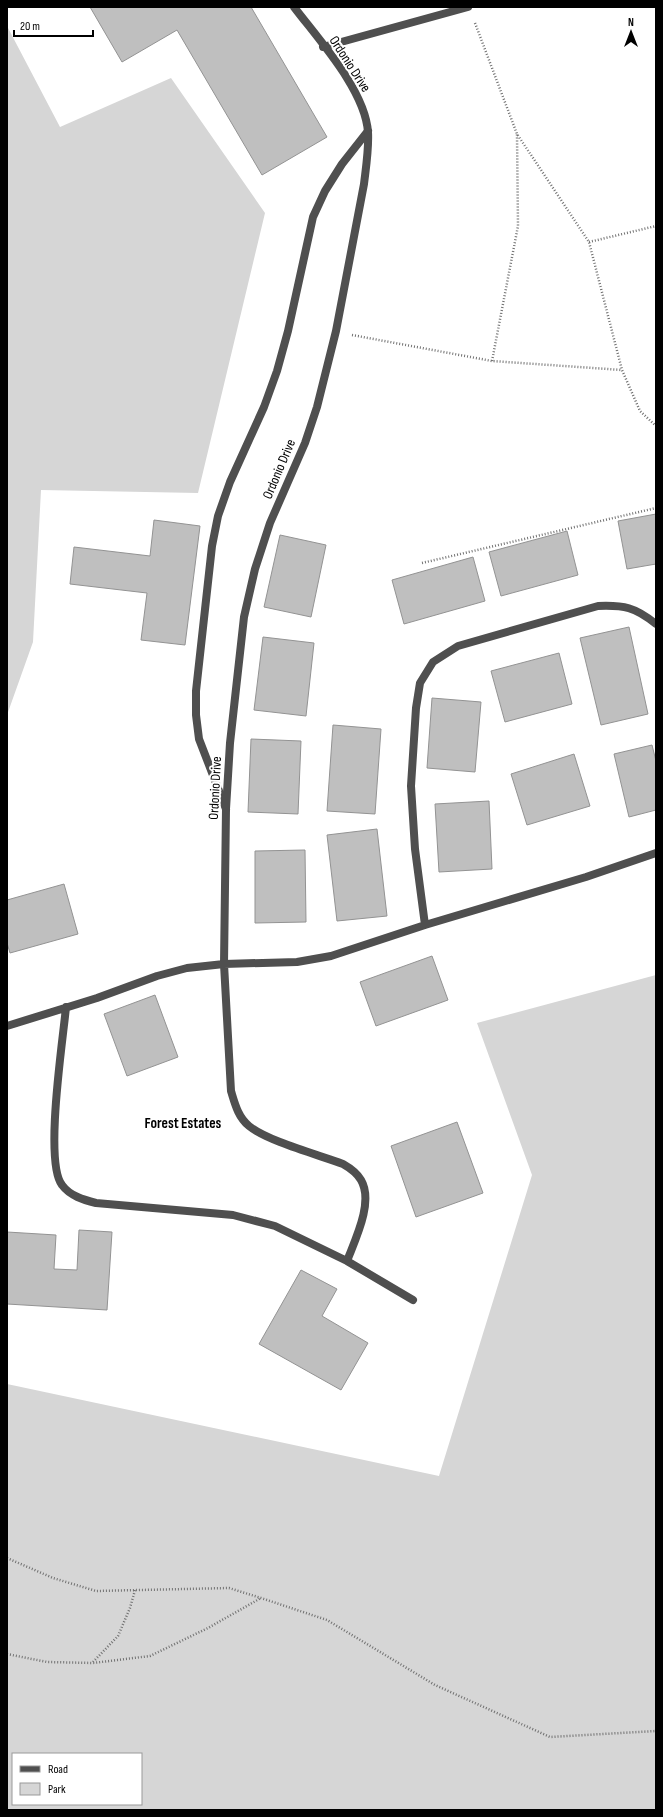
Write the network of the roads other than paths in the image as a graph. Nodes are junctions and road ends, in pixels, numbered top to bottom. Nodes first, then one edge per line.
1 (294, 7) edge
2 (468, 7) edge
3 (323, 46) junction
4 (368, 131) junction
5 (656, 624) edge
6 (226, 809) junction
7 (656, 853) edge
8 (425, 925) junction
9 (224, 964) junction
10 (66, 1007) junction
11 (7, 1026) edge
12 (347, 1261) junction
13 (413, 1300) dead end

1 - 3 street, Ordonio Drive
2 - 3 street
3 - 4 street, Ordonio Drive
4 - 6 street, Ordonio Drive
4 - 6 street
5 - 8 street
6 - 9 street, Ordonio Drive
7 - 8 street
8 - 9 street
9 - 10 street
9 - 12 street, Ordonio Drive
10 - 11 street
10 - 12 street
12 - 13 street

